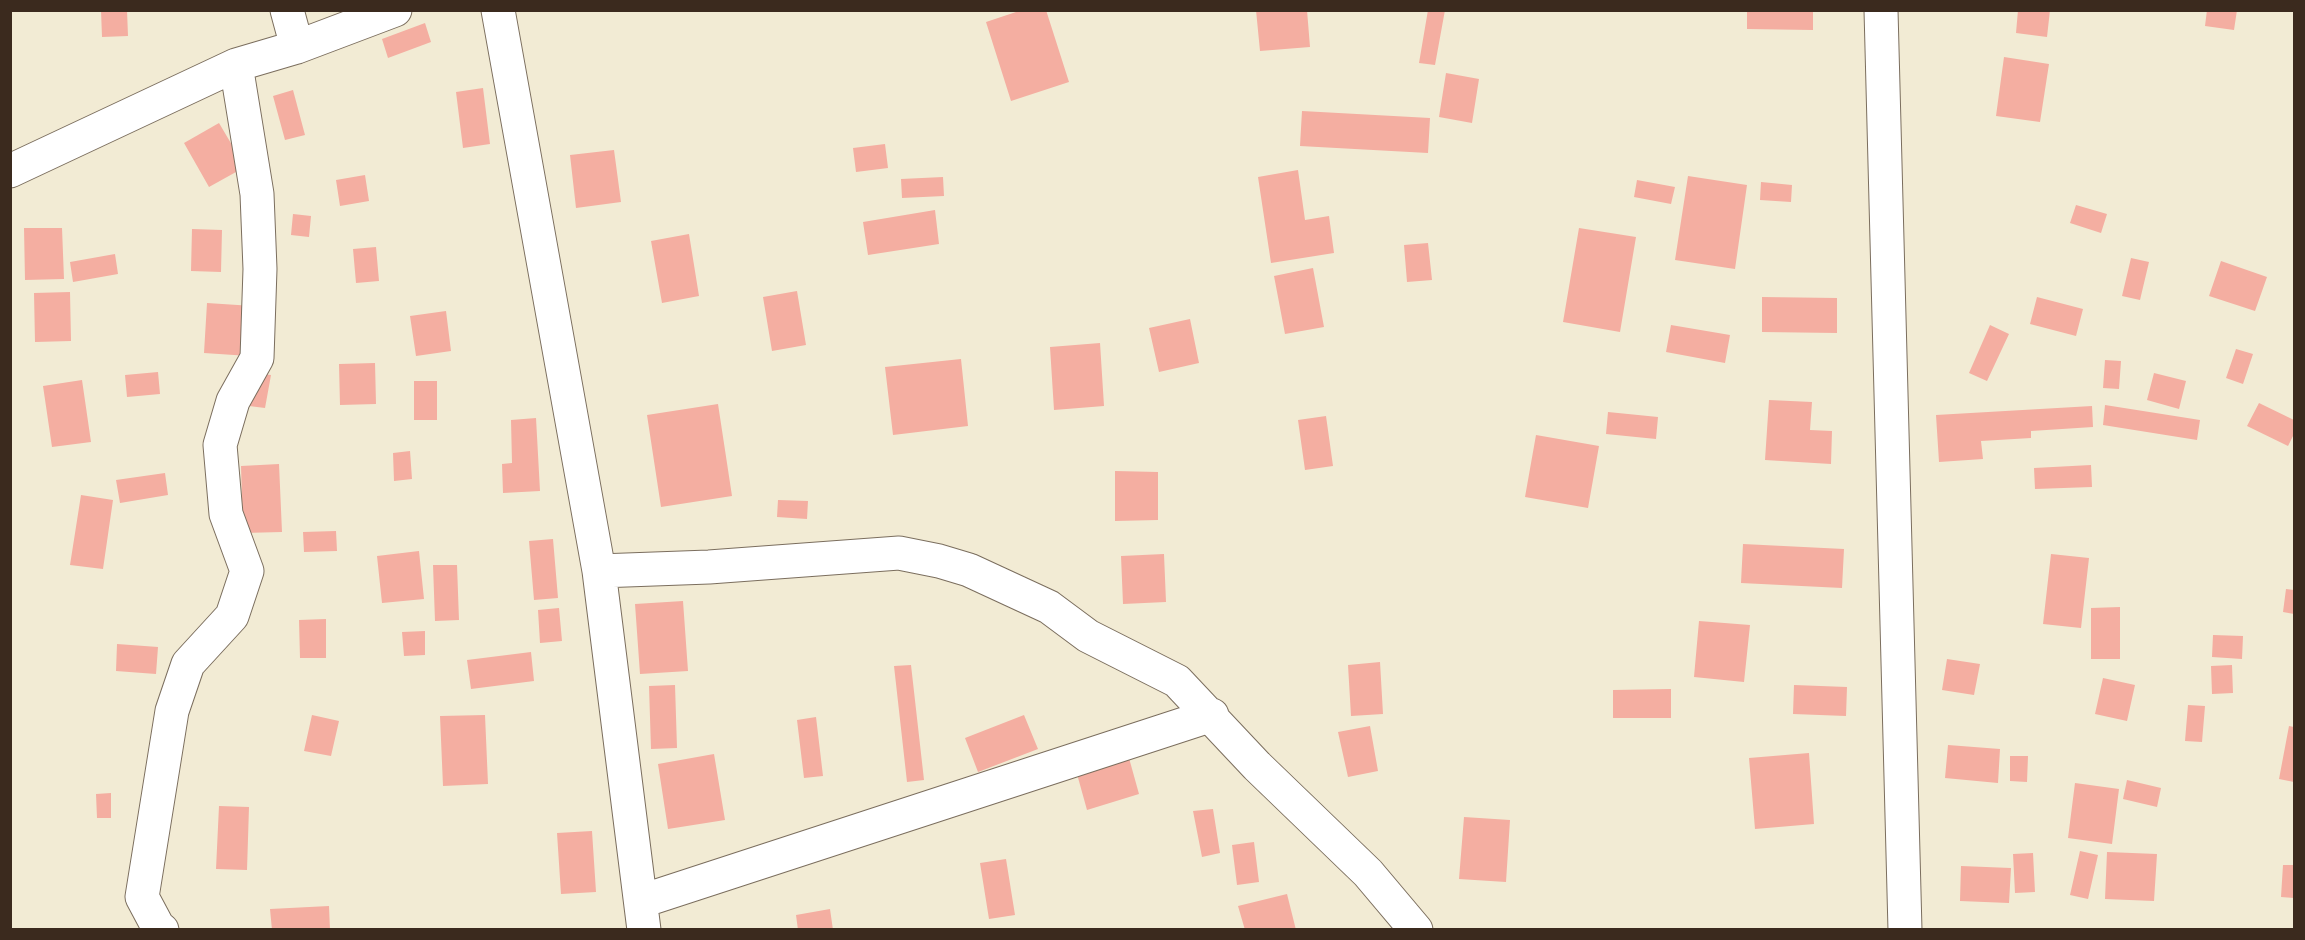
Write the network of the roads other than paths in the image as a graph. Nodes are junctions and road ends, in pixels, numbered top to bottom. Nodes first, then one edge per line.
1 (287, 10) edge
2 (395, 10) edge
3 (498, 10) edge
4 (1881, 10) edge
5 (297, 47) junction
6 (236, 65) junction
7 (10, 171) edge
8 (599, 571) junction
9 (1212, 715) junction
10 (643, 915) edge
11 (162, 930) edge
12 (1416, 930) edge
13 (1905, 930) edge

1 - 5 street
2 - 5 street
3 - 8 street
4 - 13 street
5 - 6 street
6 - 7 street
6 - 11 street
8 - 9 street
8 - 10 street
9 - 10 street
9 - 12 street

